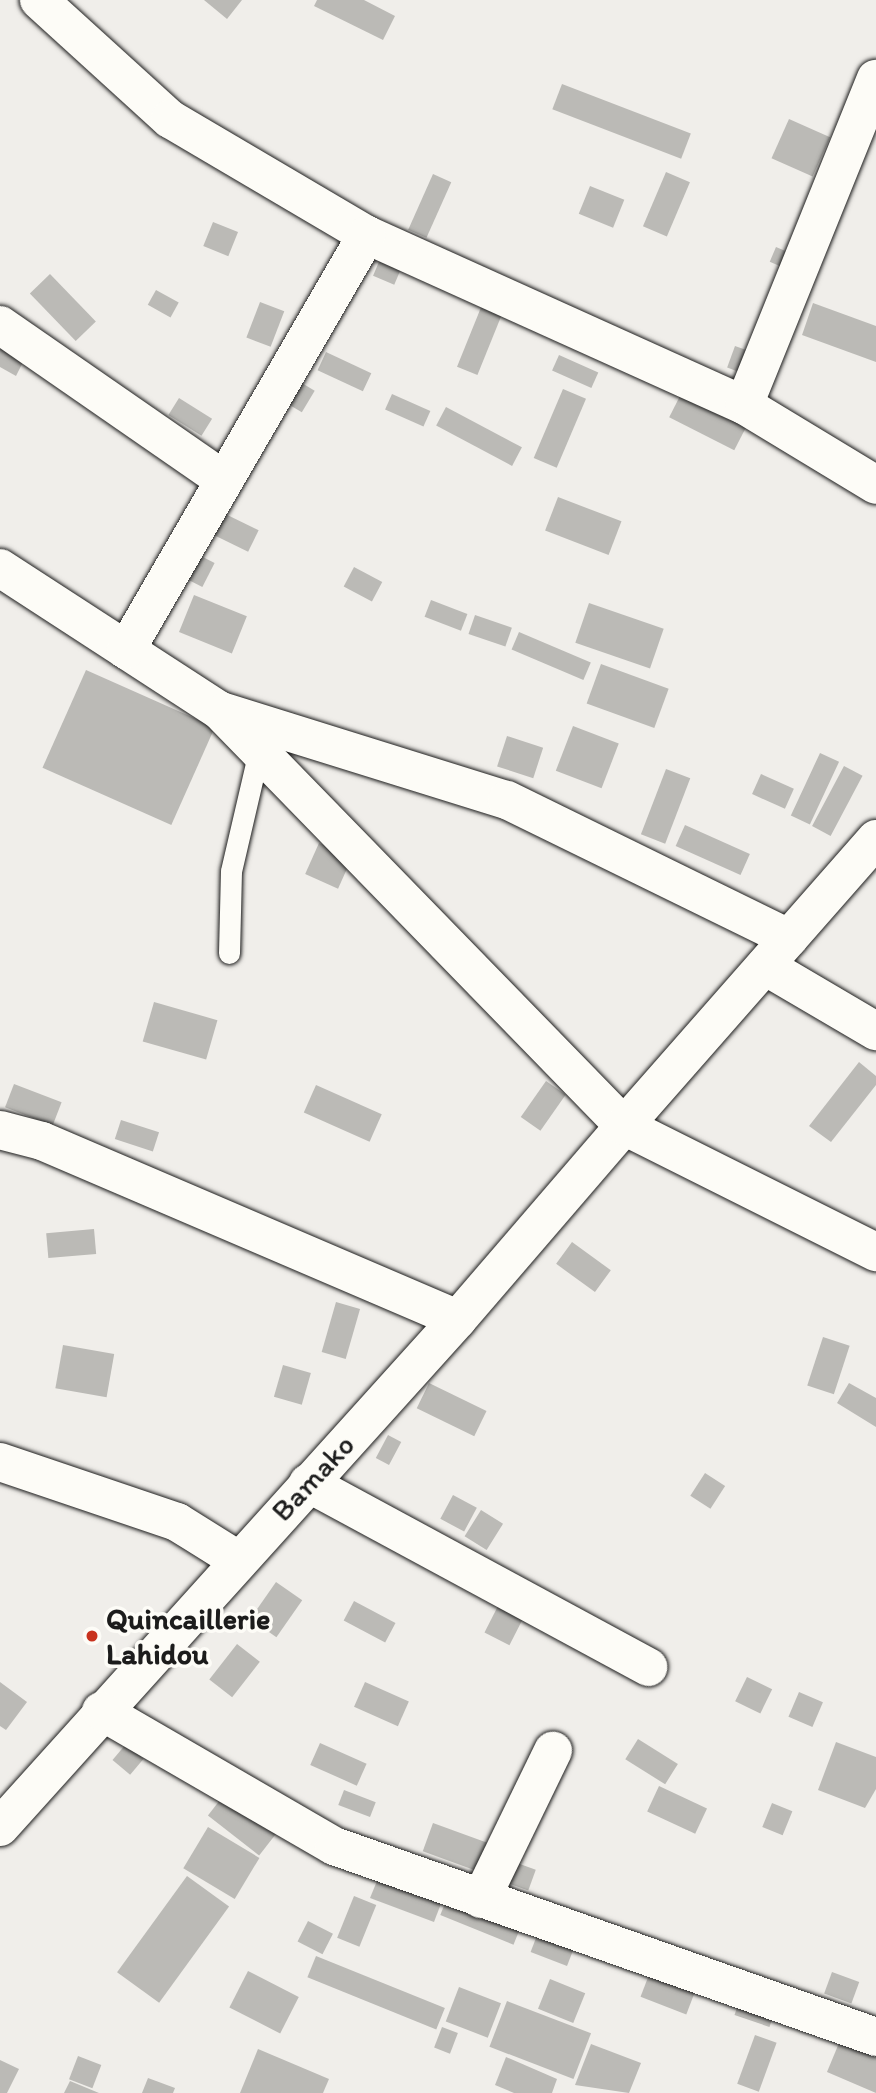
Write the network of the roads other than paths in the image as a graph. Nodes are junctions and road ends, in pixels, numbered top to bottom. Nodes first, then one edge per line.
1 (38, 0) edge
2 (876, 79) edge
3 (367, 235) junction
4 (0, 325) edge
5 (744, 405) junction
6 (220, 478) junction
7 (876, 485) edge
8 (0, 568) edge
9 (126, 650) junction
10 (219, 710) junction
11 (260, 751) junction
12 (876, 839) edge
13 (777, 952) junction
14 (229, 953) dead end
15 (876, 1031) edge
16 (624, 1126) junction
17 (0, 1130) edge
18 (876, 1252) edge
19 (458, 1320) junction
20 (0, 1462) edge
21 (308, 1483) junction
22 (238, 1560) junction
23 (649, 1667) dead end
24 (101, 1711) junction
25 (553, 1751) dead end
26 (0, 1827) edge
27 (481, 1899) junction
28 (876, 2037) edge

1 - 3 street
2 - 5 street
3 - 5 street
3 - 6 street
4 - 6 street
5 - 7 street
6 - 9 street
8 - 9 street
9 - 10 street
10 - 11 street
10 - 13 street
11 - 14 lane
11 - 16 street
12 - 13 street, Bamako
13 - 15 street
13 - 16 street, Bamako
16 - 18 street
16 - 19 street, Bamako
17 - 19 street
19 - 21 street, Bamako
20 - 22 street
21 - 22 street, Bamako
21 - 23 street
22 - 24 street, Bamako
24 - 26 street, Bamako
24 - 27 street
25 - 27 street
27 - 28 street

